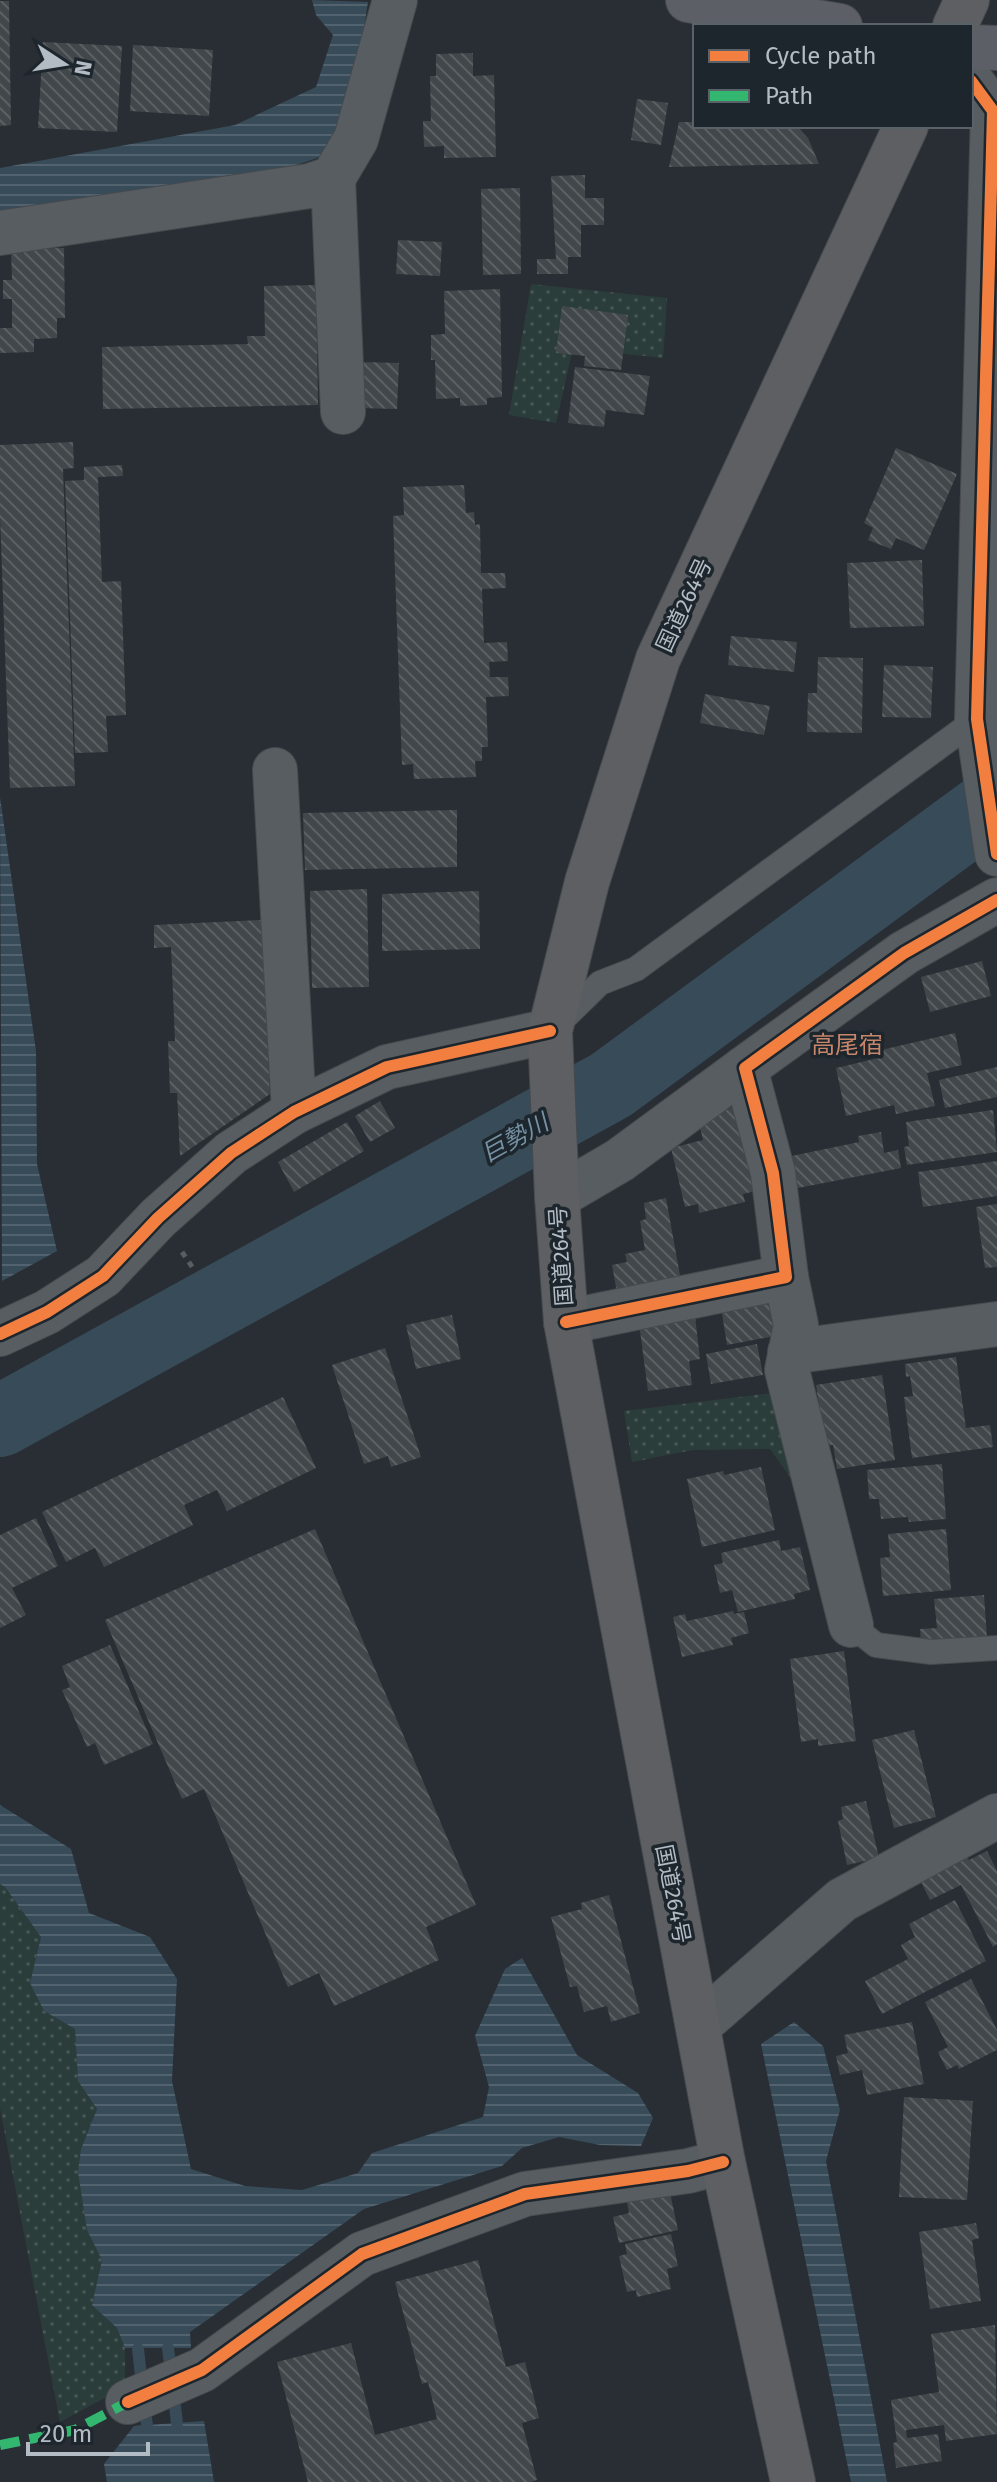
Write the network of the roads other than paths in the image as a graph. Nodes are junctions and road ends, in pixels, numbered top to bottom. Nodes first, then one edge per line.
1 (395, 0) edge
2 (688, 0) edge
3 (967, 0) edge
4 (828, 24) edge
5 (956, 24) edge
6 (973, 47) edge
7 (997, 48) edge
8 (973, 84) edge
9 (905, 128) edge
10 (333, 178) junction
11 (0, 233) edge
12 (991, 395) edge
13 (343, 412) dead end
14 (987, 712) edge
15 (275, 770) dead end
16 (997, 854) edge
17 (997, 900) edge
18 (551, 1042) junction
19 (745, 1068) junction
20 (294, 1112) junction
21 (557, 1183) junction
22 (786, 1277) junction
23 (566, 1322) junction
24 (997, 1324) edge
25 (0, 1334) edge
26 (790, 1352) junction
27 (851, 1625) joint
28 (997, 1648) edge
29 (997, 1816) edge
30 (698, 2026) junction
31 (723, 2162) junction
32 (128, 2402) dead end
33 (793, 2482) edge

1 - 10 street
2 - 4 main road
3 - 5 highway
6 - 7 main road
8 - 12 street
9 - 18 highway, 国道264号
10 - 11 street
10 - 13 street
12 - 14 street
14 - 16 street
14 - 18 lane
15 - 20 street
17 - 19 street
18 - 20 street
18 - 21 highway, 国道264号
19 - 21 street
19 - 22 street
20 - 25 street
21 - 23 highway, 国道264号
22 - 23 street
22 - 26 street
23 - 30 highway, 国道264号
24 - 26 street
26 - 27 street
27 - 28 lane
29 - 30 street
30 - 31 highway, 国道264号
31 - 32 street
31 - 33 highway, 国道264号

